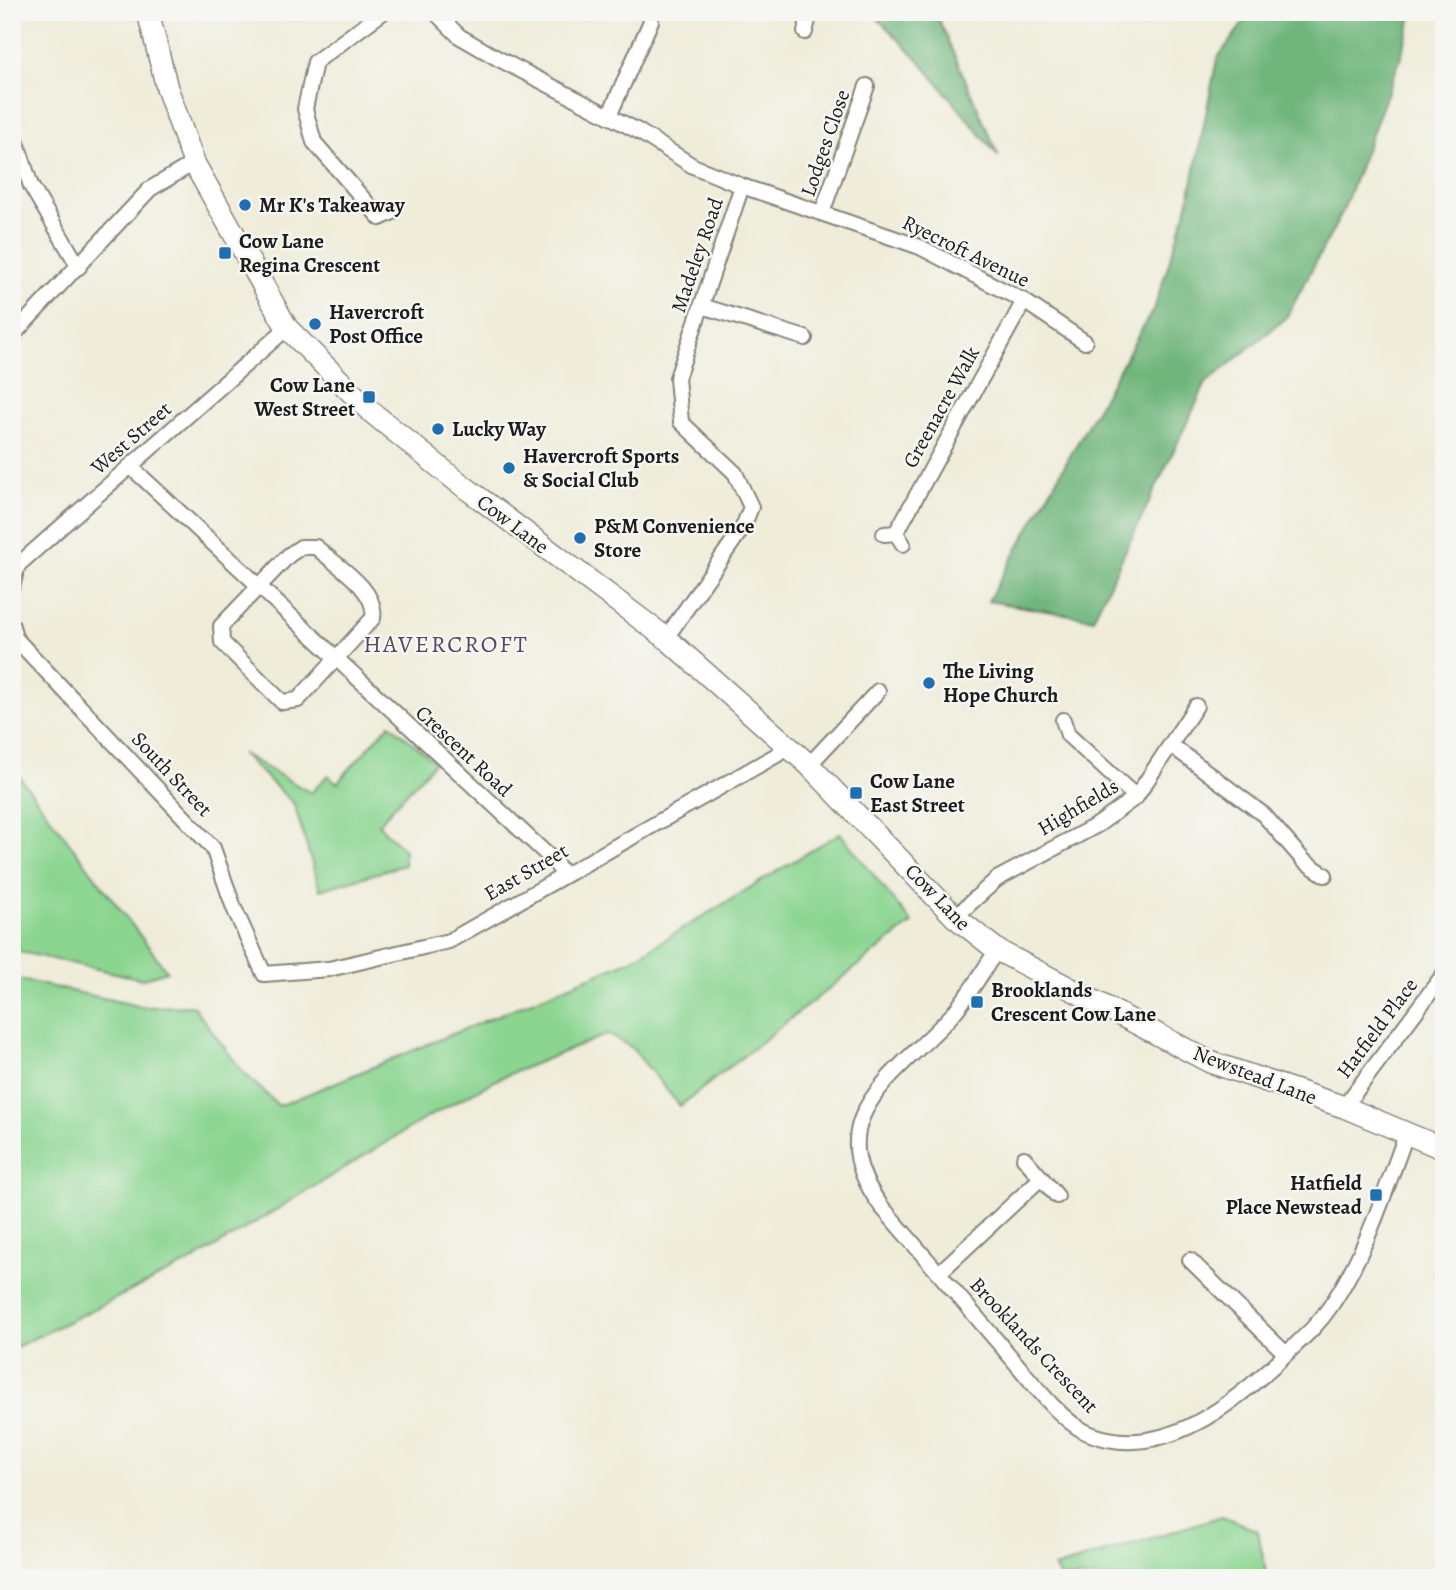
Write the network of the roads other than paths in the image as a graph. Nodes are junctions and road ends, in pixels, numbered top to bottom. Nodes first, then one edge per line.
1 (148, 12) edge
2 (383, 12) edge
3 (435, 12) edge
4 (650, 12) edge
5 (810, 12) edge
6 (805, 32) dead end
7 (867, 86) dead end
8 (609, 116) junction
9 (12, 128) edge
10 (194, 163) junction
11 (742, 186) junction
12 (394, 212) dead end
13 (822, 213) junction
14 (79, 267) junction
15 (1024, 301) junction
16 (702, 306) junction
17 (287, 328) junction
18 (12, 337) edge
19 (808, 340) dead end
20 (1085, 342) dead end
21 (130, 466) junction
22 (894, 537) dead end
23 (12, 586) edge
24 (259, 587) junction
25 (12, 626) edge
26 (666, 638) junction
27 (336, 659) junction
28 (877, 691) dead end
29 (1196, 706) dead end
30 (1063, 720) dead end
31 (1171, 745) junction
32 (789, 748) junction
33 (809, 765) junction
34 (1136, 797) junction
35 (563, 874) junction
36 (1325, 875) dead end
37 (955, 917) junction
38 (997, 950) junction
39 (264, 974) joint
40 (1444, 974) edge
41 (1344, 1107) junction
42 (1407, 1132) junction
43 (1444, 1149) edge
44 (1024, 1158) dead end
45 (1041, 1178) junction
46 (1057, 1196) dead end
47 (1190, 1260) dead end
48 (939, 1273) junction
49 (1286, 1354) junction

1 - 10 main road, Cow Lane
2 - 12 street
3 - 8 street, Madeley Road
4 - 8 street
5 - 6 street
7 - 13 street, Lodges Close
8 - 11 street, Madeley Road
9 - 14 street
10 - 14 street
10 - 17 main road, Cow Lane
11 - 13 street, Ryecroft Avenue
11 - 16 street, Madeley Road
13 - 15 street, Ryecroft Avenue
14 - 18 street
15 - 20 street, Ryecroft Avenue
15 - 22 street, Greenacre Walk
16 - 19 street
16 - 26 street, Madeley Road
17 - 21 street, West Street
17 - 26 main road, Cow Lane
21 - 23 street, West Street
21 - 24 street, Crescent Road
24 - 27 street, Crescent Road
24 - 27 street
24 - 27 street
25 - 39 street, South Street
26 - 32 main road, Cow Lane
27 - 35 street, Crescent Road
28 - 33 street
29 - 31 street, Highfields
30 - 34 street
31 - 34 street, Highfields
31 - 36 street
32 - 33 main road, Cow Lane
32 - 35 street, East Street
33 - 37 main road, Cow Lane
34 - 37 street, Highfields
35 - 39 street, East Street
37 - 38 main road, Cow Lane
38 - 41 main road, Newstead Lane
38 - 48 street, Brooklands Crescent
40 - 41 street, Hatfield Place
41 - 42 main road, Newstead Lane
42 - 43 main road, Newstead Lane
42 - 49 street, Brooklands Crescent
44 - 45 street
45 - 46 street
45 - 48 street, Brooklands Crescent
47 - 49 street
48 - 49 street, Brooklands Crescent

